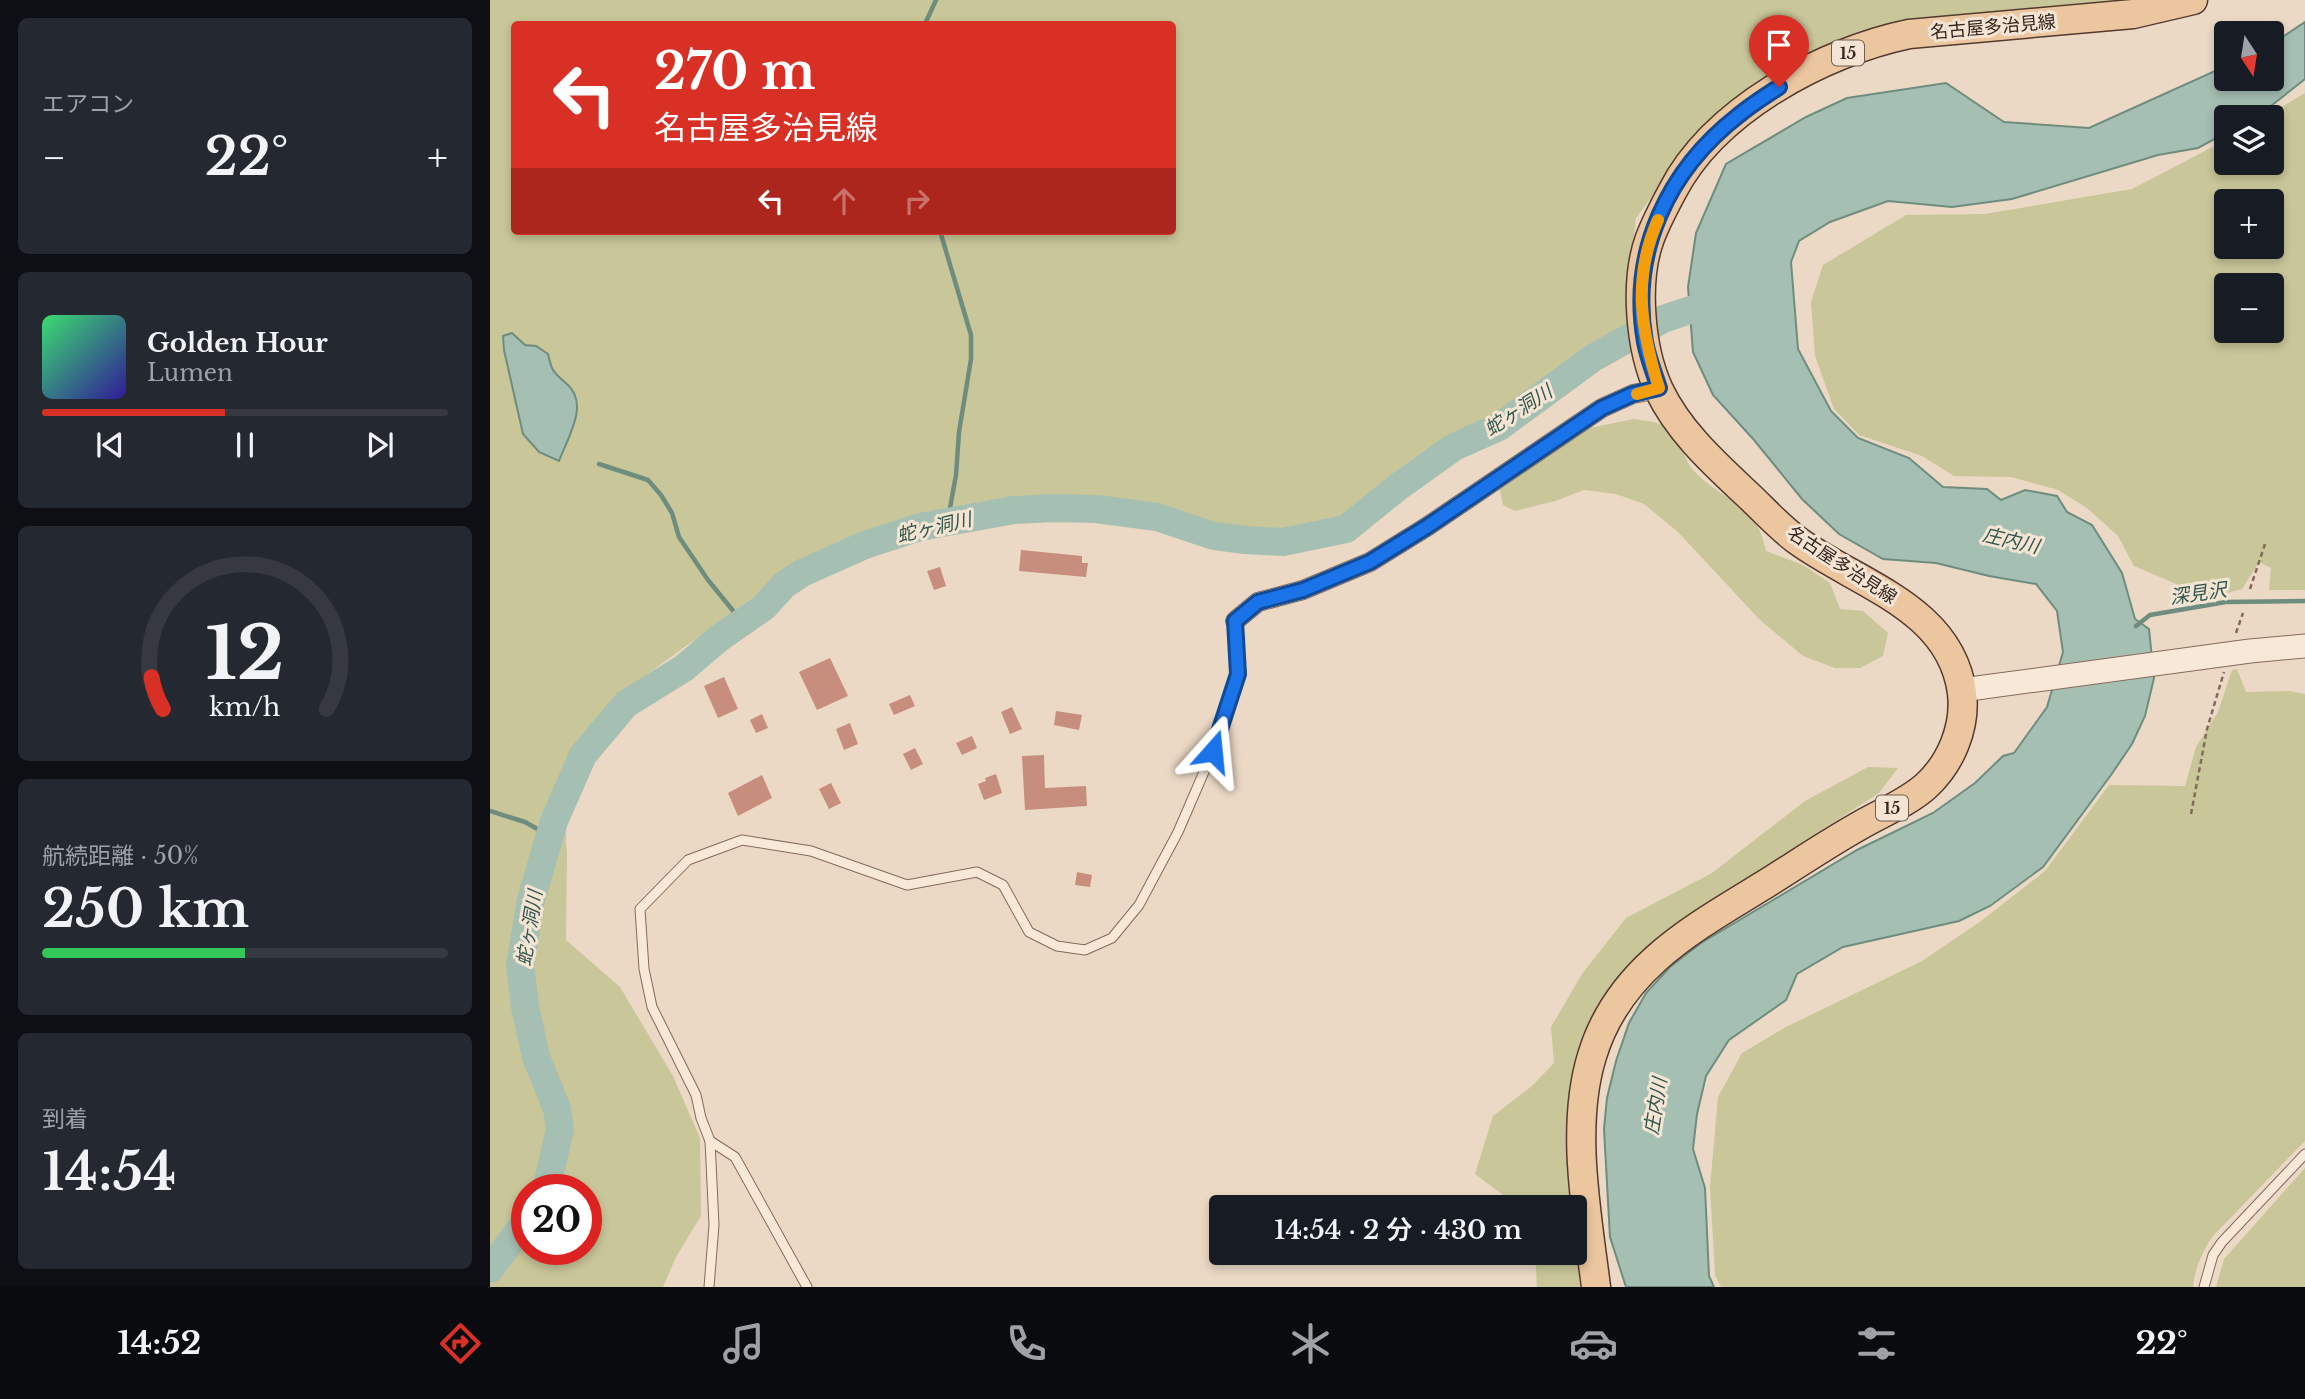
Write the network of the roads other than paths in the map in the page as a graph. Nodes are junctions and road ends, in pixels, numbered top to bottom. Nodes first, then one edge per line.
1 (2193, 0) edge
2 (1659, 388) junction
3 (1235, 621) joint
4 (2305, 646) edge
5 (1962, 690) junction
6 (710, 1141) junction
7 (2305, 1154) edge
8 (712, 1285) edge
9 (807, 1287) edge
10 (1596, 1287) edge
11 (2204, 1287) edge

1 - 2 main road, 名古屋多治見線 / 15
2 - 3 street
2 - 5 main road, 名古屋多治見線 / 15
3 - 6 lane
4 - 5 street
5 - 10 main road, 名古屋多治見線 / 15
6 - 8 lane
6 - 9 lane
7 - 11 lane

